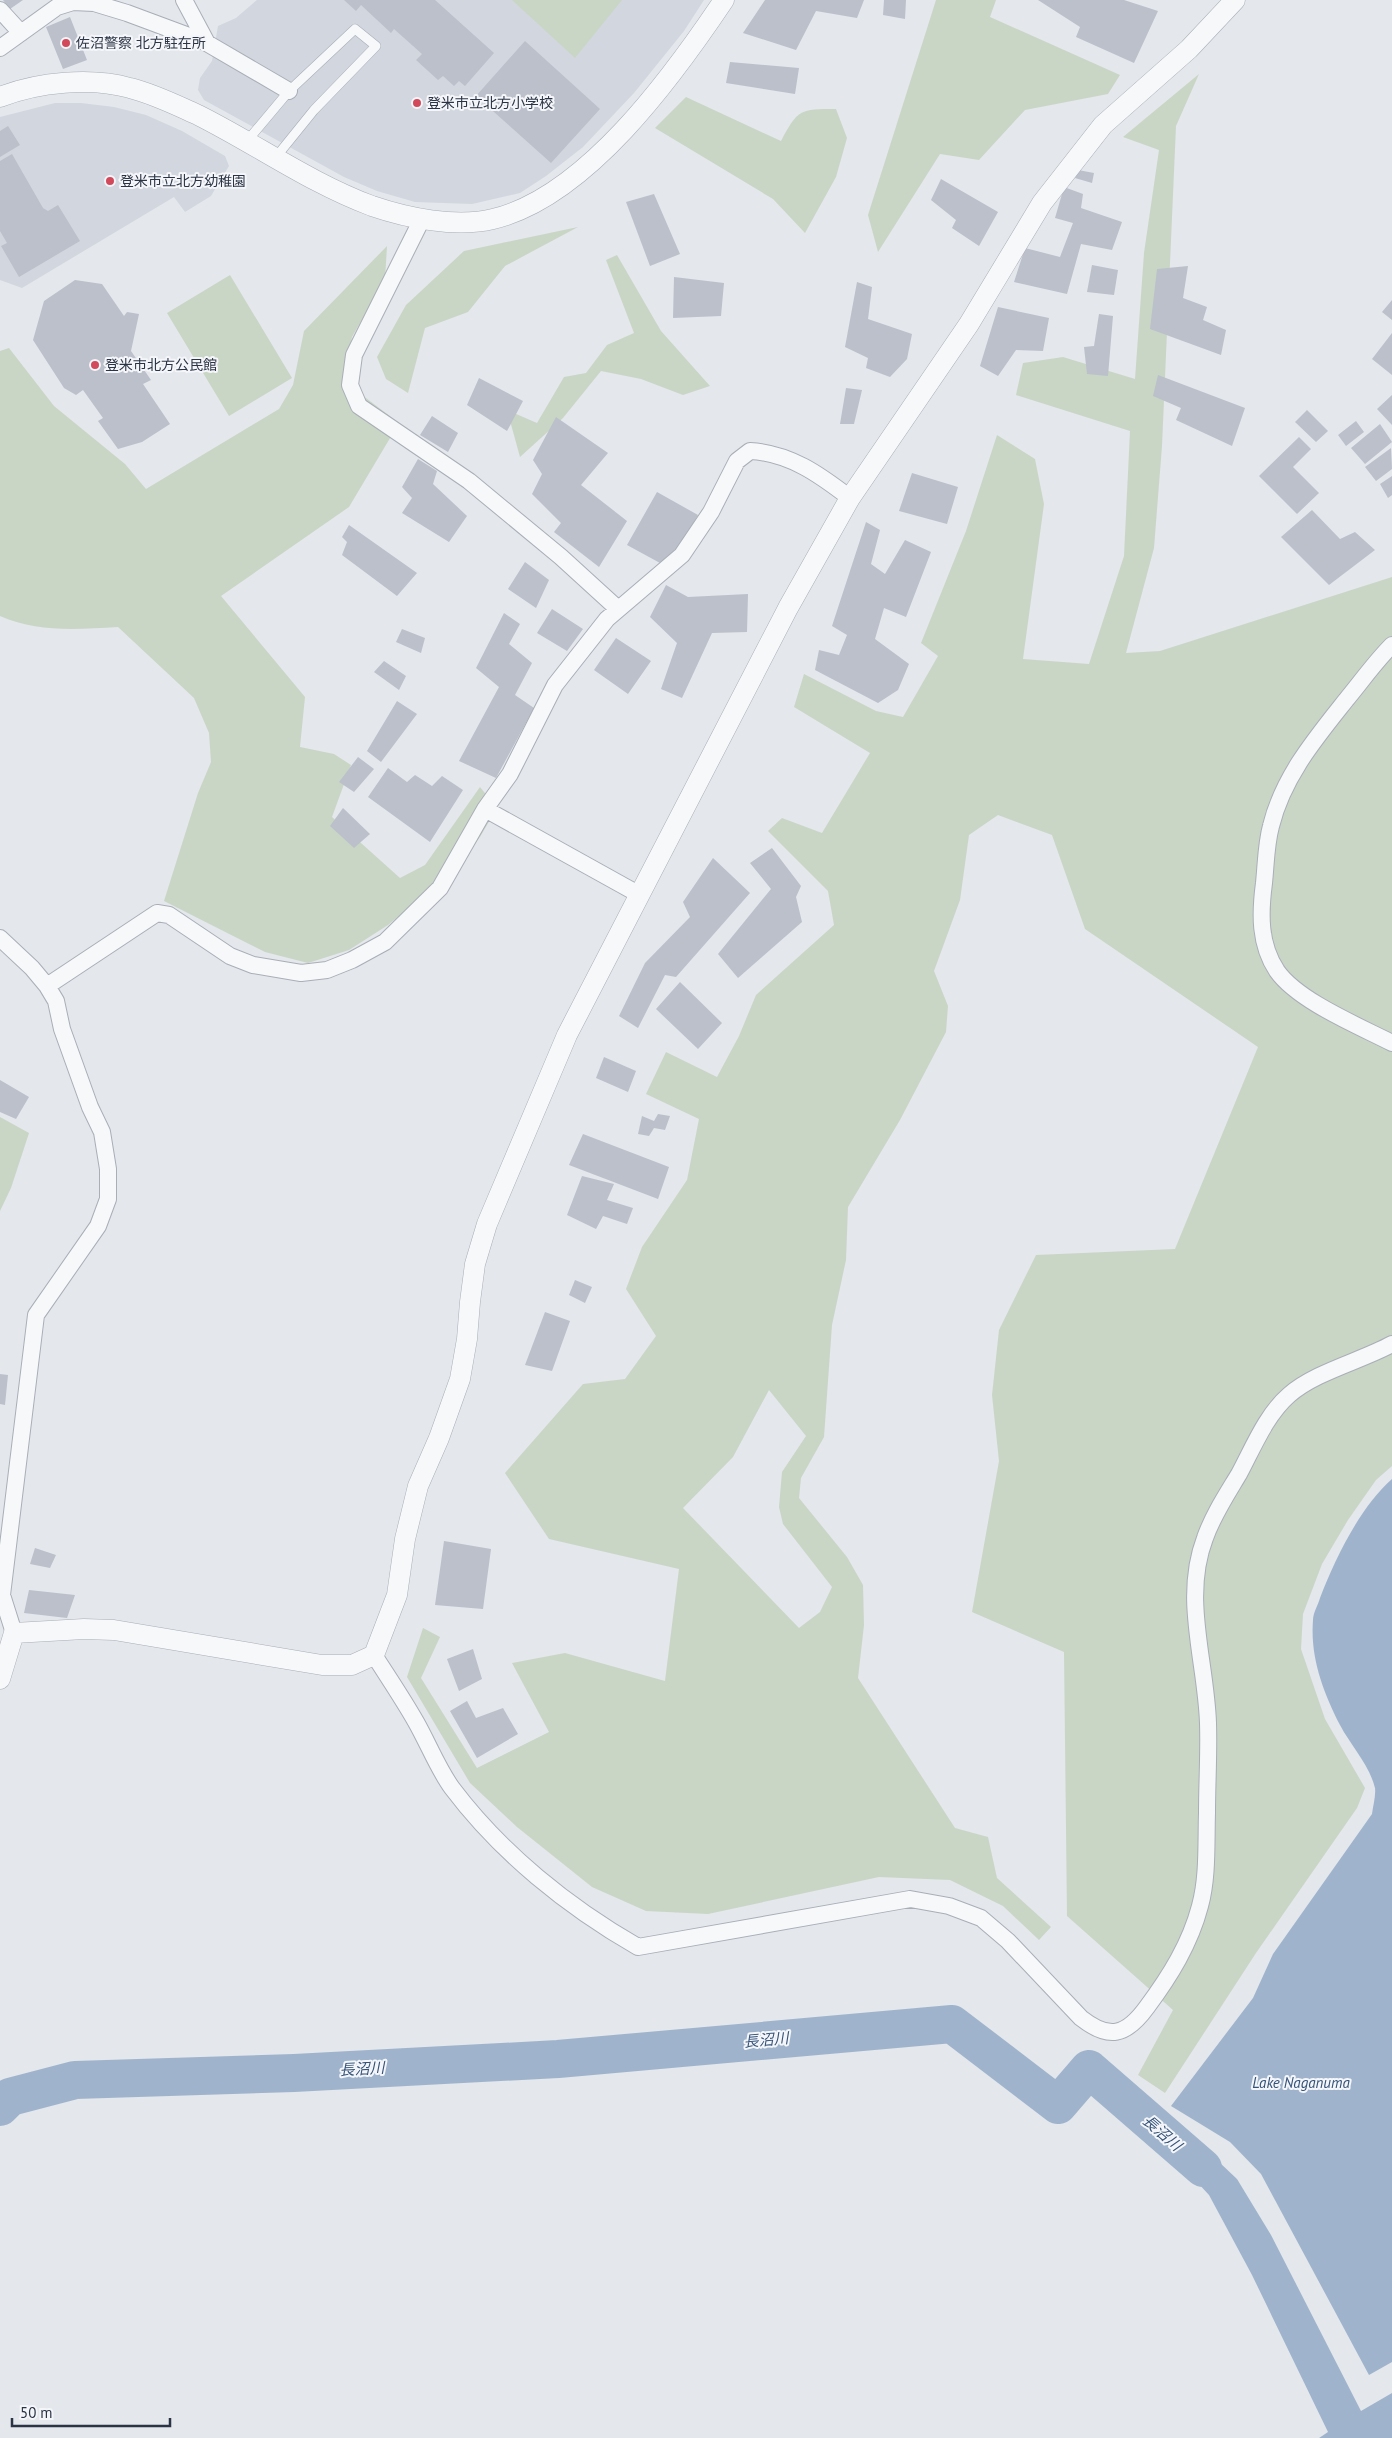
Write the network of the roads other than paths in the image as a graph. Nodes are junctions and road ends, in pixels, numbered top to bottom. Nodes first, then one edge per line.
1 (184, 0) edge
2 (724, 0) edge
3 (1235, 0) edge
4 (0, 10) edge
5 (21, 33) junction
6 (207, 43) junction
7 (0, 48) edge
8 (289, 91) junction
9 (0, 97) edge
10 (247, 141) junction
11 (276, 158) junction
12 (422, 219) junction
13 (850, 498) junction
14 (618, 610) junction
15 (1392, 645) edge
16 (485, 809) junction
17 (640, 895) junction
18 (0, 938) edge
19 (47, 986) junction
20 (1392, 1043) edge
21 (1392, 1344) edge
22 (14, 1633) junction
23 (374, 1654) junction
24 (0, 1679) edge

1 - 6 street
2 - 12 street
3 - 13 street
4 - 5 street
5 - 6 street
5 - 7 street
6 - 8 street
8 - 10 lane
8 - 11 lane
9 - 10 street
10 - 11 street
11 - 12 street
12 - 14 street
13 - 14 street
13 - 17 street
14 - 16 street
15 - 20 street
16 - 17 street
16 - 19 street
17 - 23 street
18 - 19 street
19 - 22 street
21 - 23 street
22 - 23 street
22 - 24 street

